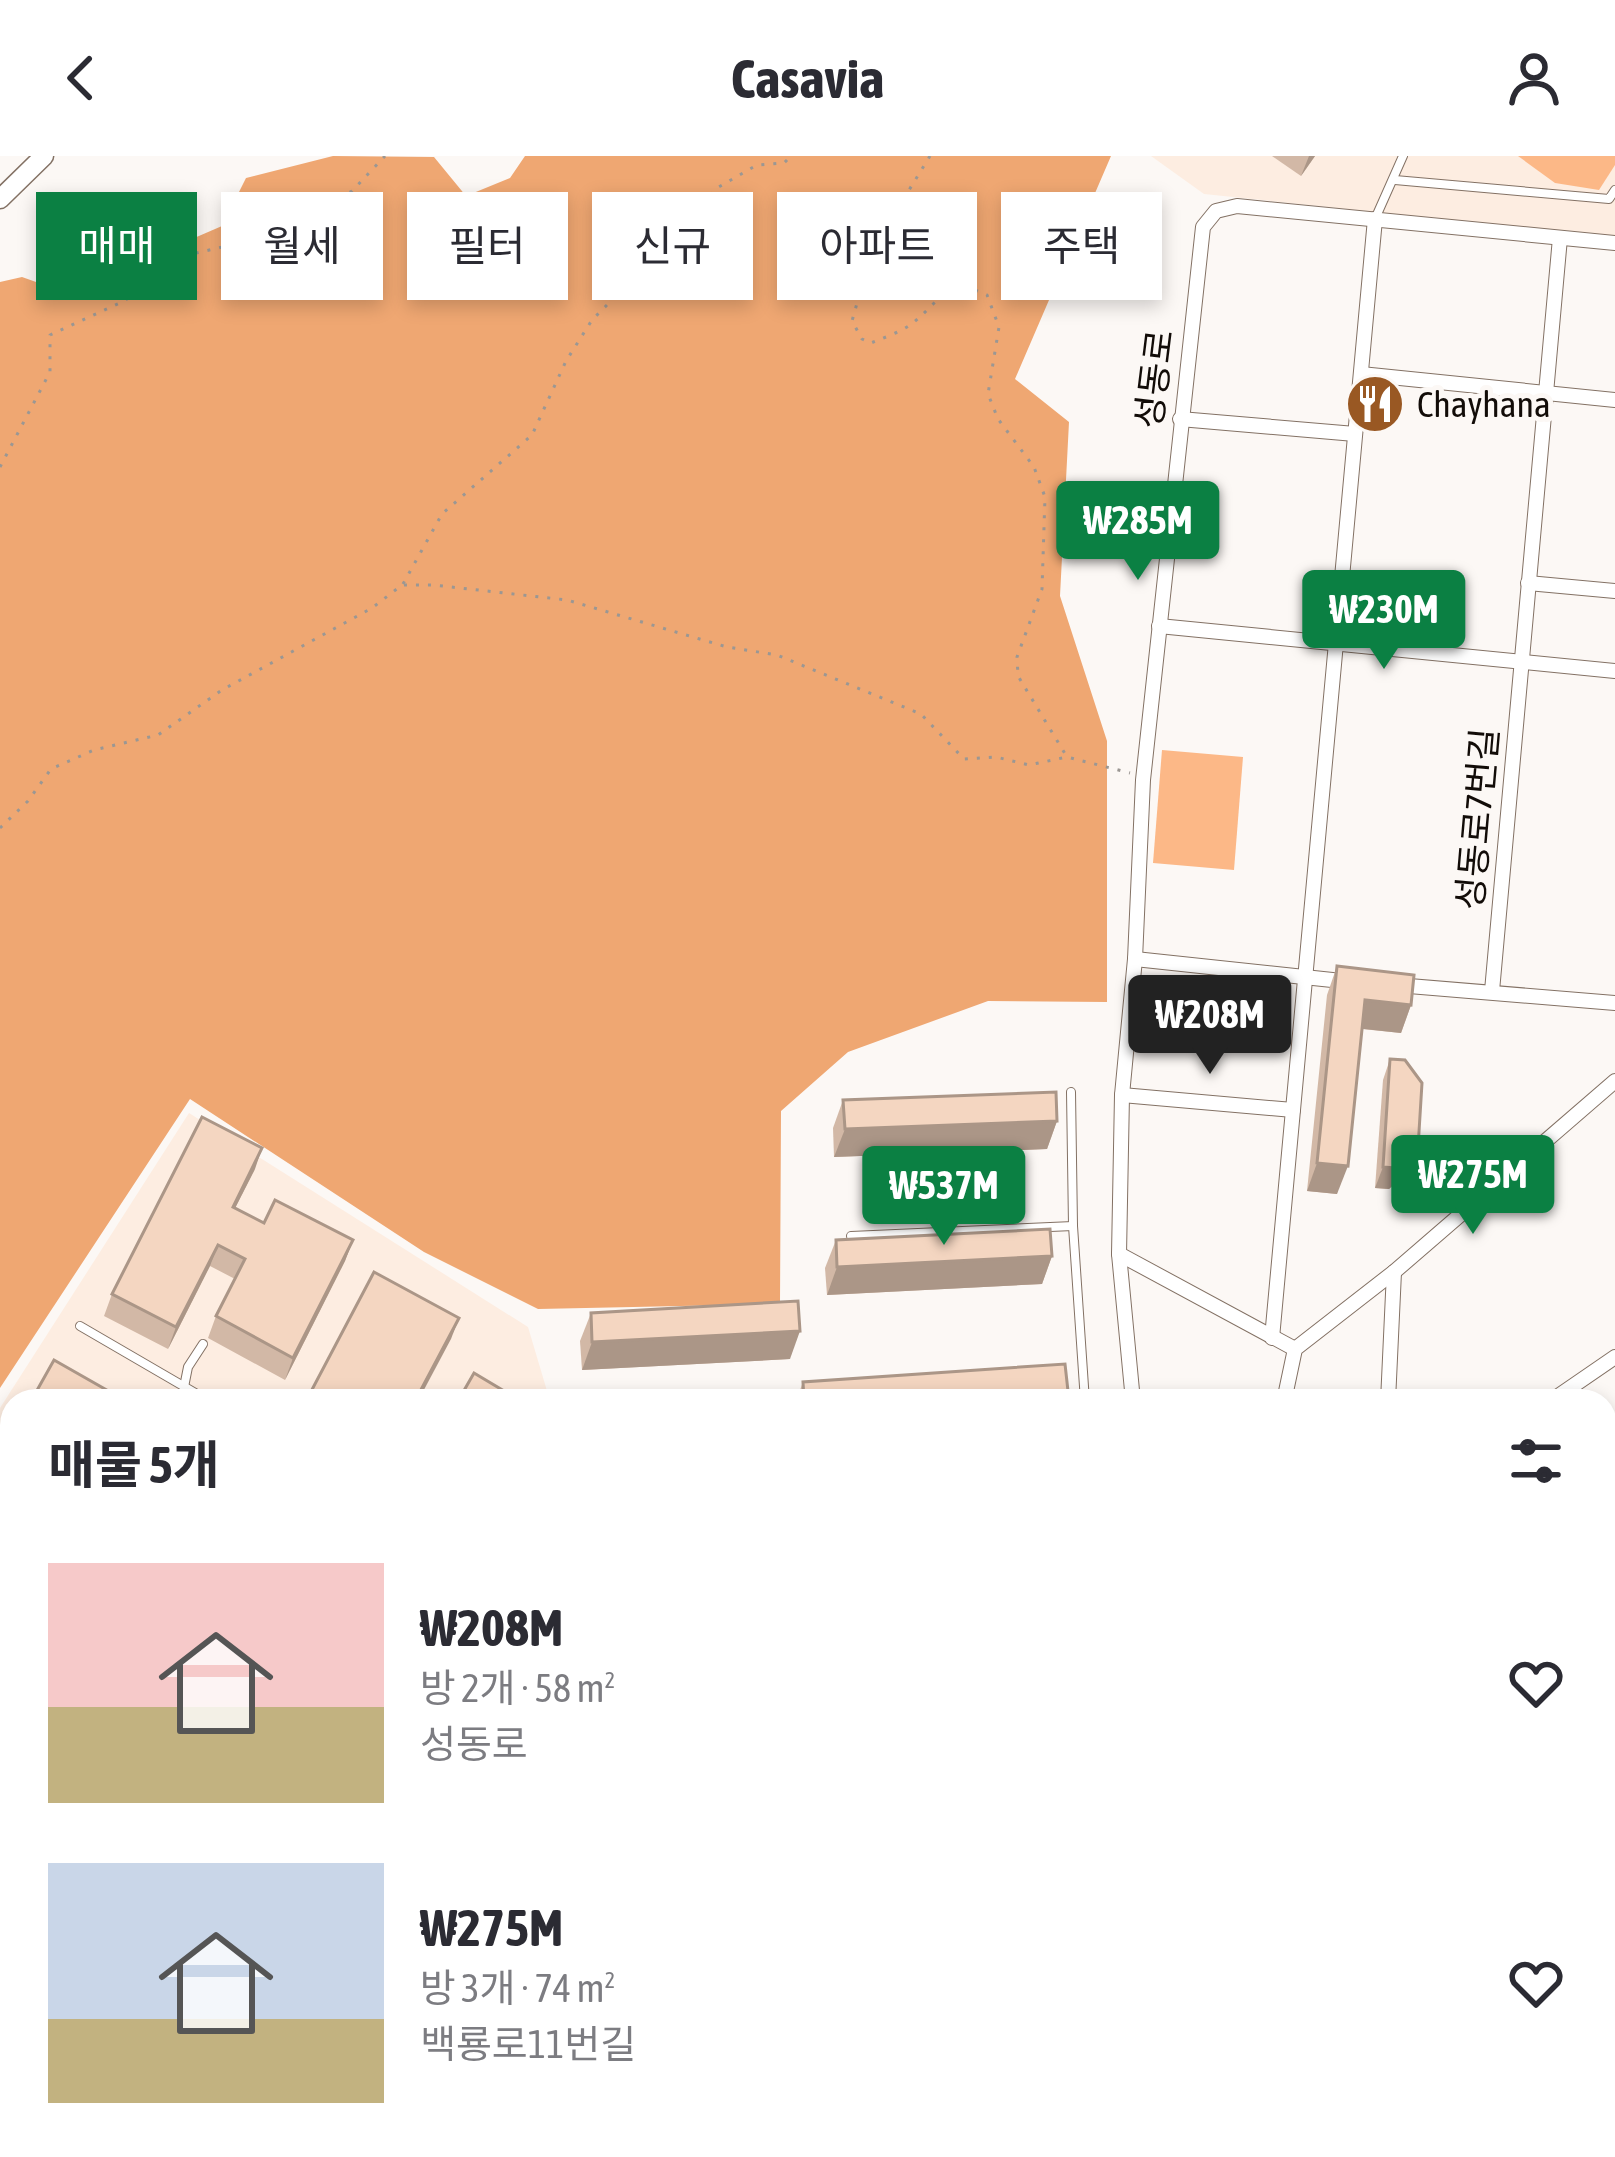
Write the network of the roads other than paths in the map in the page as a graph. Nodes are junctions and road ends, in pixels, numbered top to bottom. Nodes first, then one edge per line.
1 (44, 156) edge
2 (1402, 156) edge
3 (1395, 180) junction
4 (1615, 190) edge
5 (0, 199) edge
6 (1375, 219) junction
7 (1561, 238) junction
8 (1615, 243) edge
9 (1361, 374) junction
10 (1547, 393) junction
11 (1615, 400) edge
12 (1180, 419) junction
13 (1355, 434) junction
14 (1528, 583) junction
15 (1615, 591) edge
16 (1159, 626) junction
17 (1336, 643) junction
18 (1521, 659) junction
19 (1615, 671) edge
20 (1135, 959) junction
21 (1305, 978) junction
22 (1492, 992) junction
23 (1615, 1003) edge
24 (1615, 1081) edge
25 (1071, 1092) dead end
26 (1122, 1095) junction
27 (1293, 1110) junction
28 (1073, 1226) junction
29 (851, 1236) edge
30 (1119, 1254) junction
31 (1394, 1272) junction
32 (80, 1326) dead end
33 (1272, 1337) junction
34 (203, 1345) dead end
35 (1295, 1349) junction
36 (1615, 1357) edge
37 (184, 1387) junction
38 (188, 1389) edge
39 (1084, 1389) edge
40 (1131, 1389) edge
41 (1287, 1389) edge
42 (1389, 1389) edge
43 (1568, 1389) edge

1 - 5 main road
2 - 3 lane
3 - 4 lane
3 - 6 lane
6 - 7 street, 성동로
6 - 9 street
6 - 12 street, 성동로
7 - 8 street, 성동로
7 - 10 street, 성동로7번길
9 - 10 street
9 - 13 street
10 - 11 street
10 - 14 street, 성동로7번길
12 - 13 street
12 - 16 street, 성동로
13 - 17 street
14 - 15 street
14 - 18 street, 성동로7번길
16 - 17 street
16 - 20 street, 성동로
17 - 18 street
17 - 21 street
18 - 19 street
18 - 22 street, 성동로7번길
20 - 21 street
20 - 26 street, 성동로
21 - 22 street
21 - 27 street
22 - 23 street
24 - 31 street
25 - 28 lane
26 - 27 street
26 - 30 street, 성동로
27 - 33 street
28 - 29 lane
28 - 39 lane
30 - 33 street
30 - 40 street, 성동로
31 - 35 street
31 - 42 street
32 - 37 lane
33 - 35 street
34 - 37 lane
35 - 41 street
36 - 43 street
37 - 38 lane

